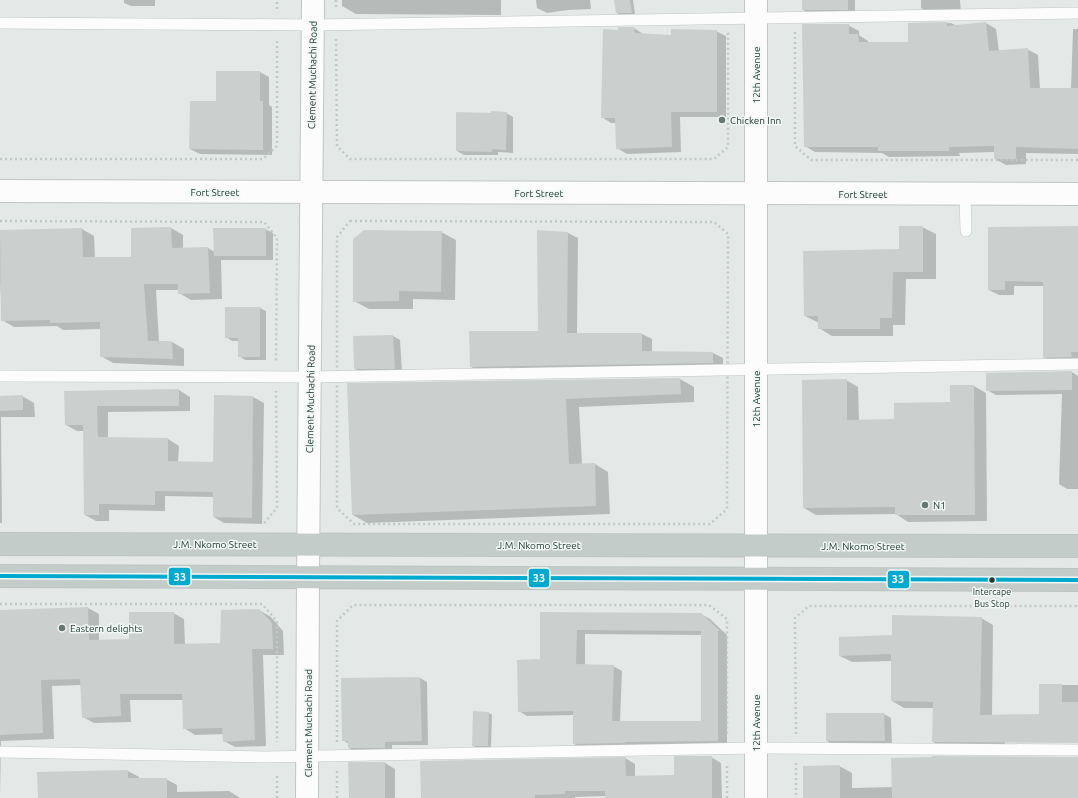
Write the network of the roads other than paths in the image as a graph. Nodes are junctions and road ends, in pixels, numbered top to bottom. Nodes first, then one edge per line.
1 (313, 0) edge
2 (756, 9) edge
3 (1078, 13) edge
4 (0, 23) edge
5 (313, 25) junction
6 (0, 191) edge
7 (311, 192) junction
8 (756, 193) junction
9 (965, 194) junction
10 (1078, 194) edge
11 (966, 231) dead end
12 (1078, 364) edge
13 (756, 369) junction
14 (0, 376) edge
15 (310, 376) junction
16 (0, 544) edge
17 (308, 545) junction
18 (756, 546) junction
19 (1078, 546) edge
20 (0, 576) edge
21 (308, 577) junction
22 (756, 579) junction
23 (1078, 580) edge
24 (756, 748) junction
25 (1078, 750) edge
26 (0, 752) edge
27 (308, 757) junction
28 (308, 798) edge
29 (756, 798) edge

1 - 5 street, Clement Muchachi Road
2 - 3 lane
2 - 5 lane
2 - 8 street, 12th Avenue
4 - 5 lane
5 - 7 street, Clement Muchachi Road
6 - 7 street, Fort Street
7 - 8 street, Fort Street
7 - 15 street, Clement Muchachi Road
8 - 9 street, Fort Street
8 - 13 street, 12th Avenue
9 - 10 street, Fort Street
9 - 11 lane
12 - 13 lane
13 - 15 lane
13 - 18 street, 12th Avenue
14 - 15 lane
15 - 17 street, Clement Muchachi Road
16 - 17 highway, J.M. Nkomo Street
17 - 18 highway, J.M. Nkomo Street
17 - 21 street, Clement Muchachi Road
18 - 19 highway, J.M. Nkomo Street
18 - 22 street, 12th Avenue
20 - 21 highway
21 - 22 highway
21 - 27 street, Clement Muchachi Road
22 - 23 highway
22 - 24 street, 12th Avenue
24 - 25 lane
24 - 27 lane
24 - 29 street, 12th Avenue
26 - 27 lane
27 - 28 street, Clement Muchachi Road

